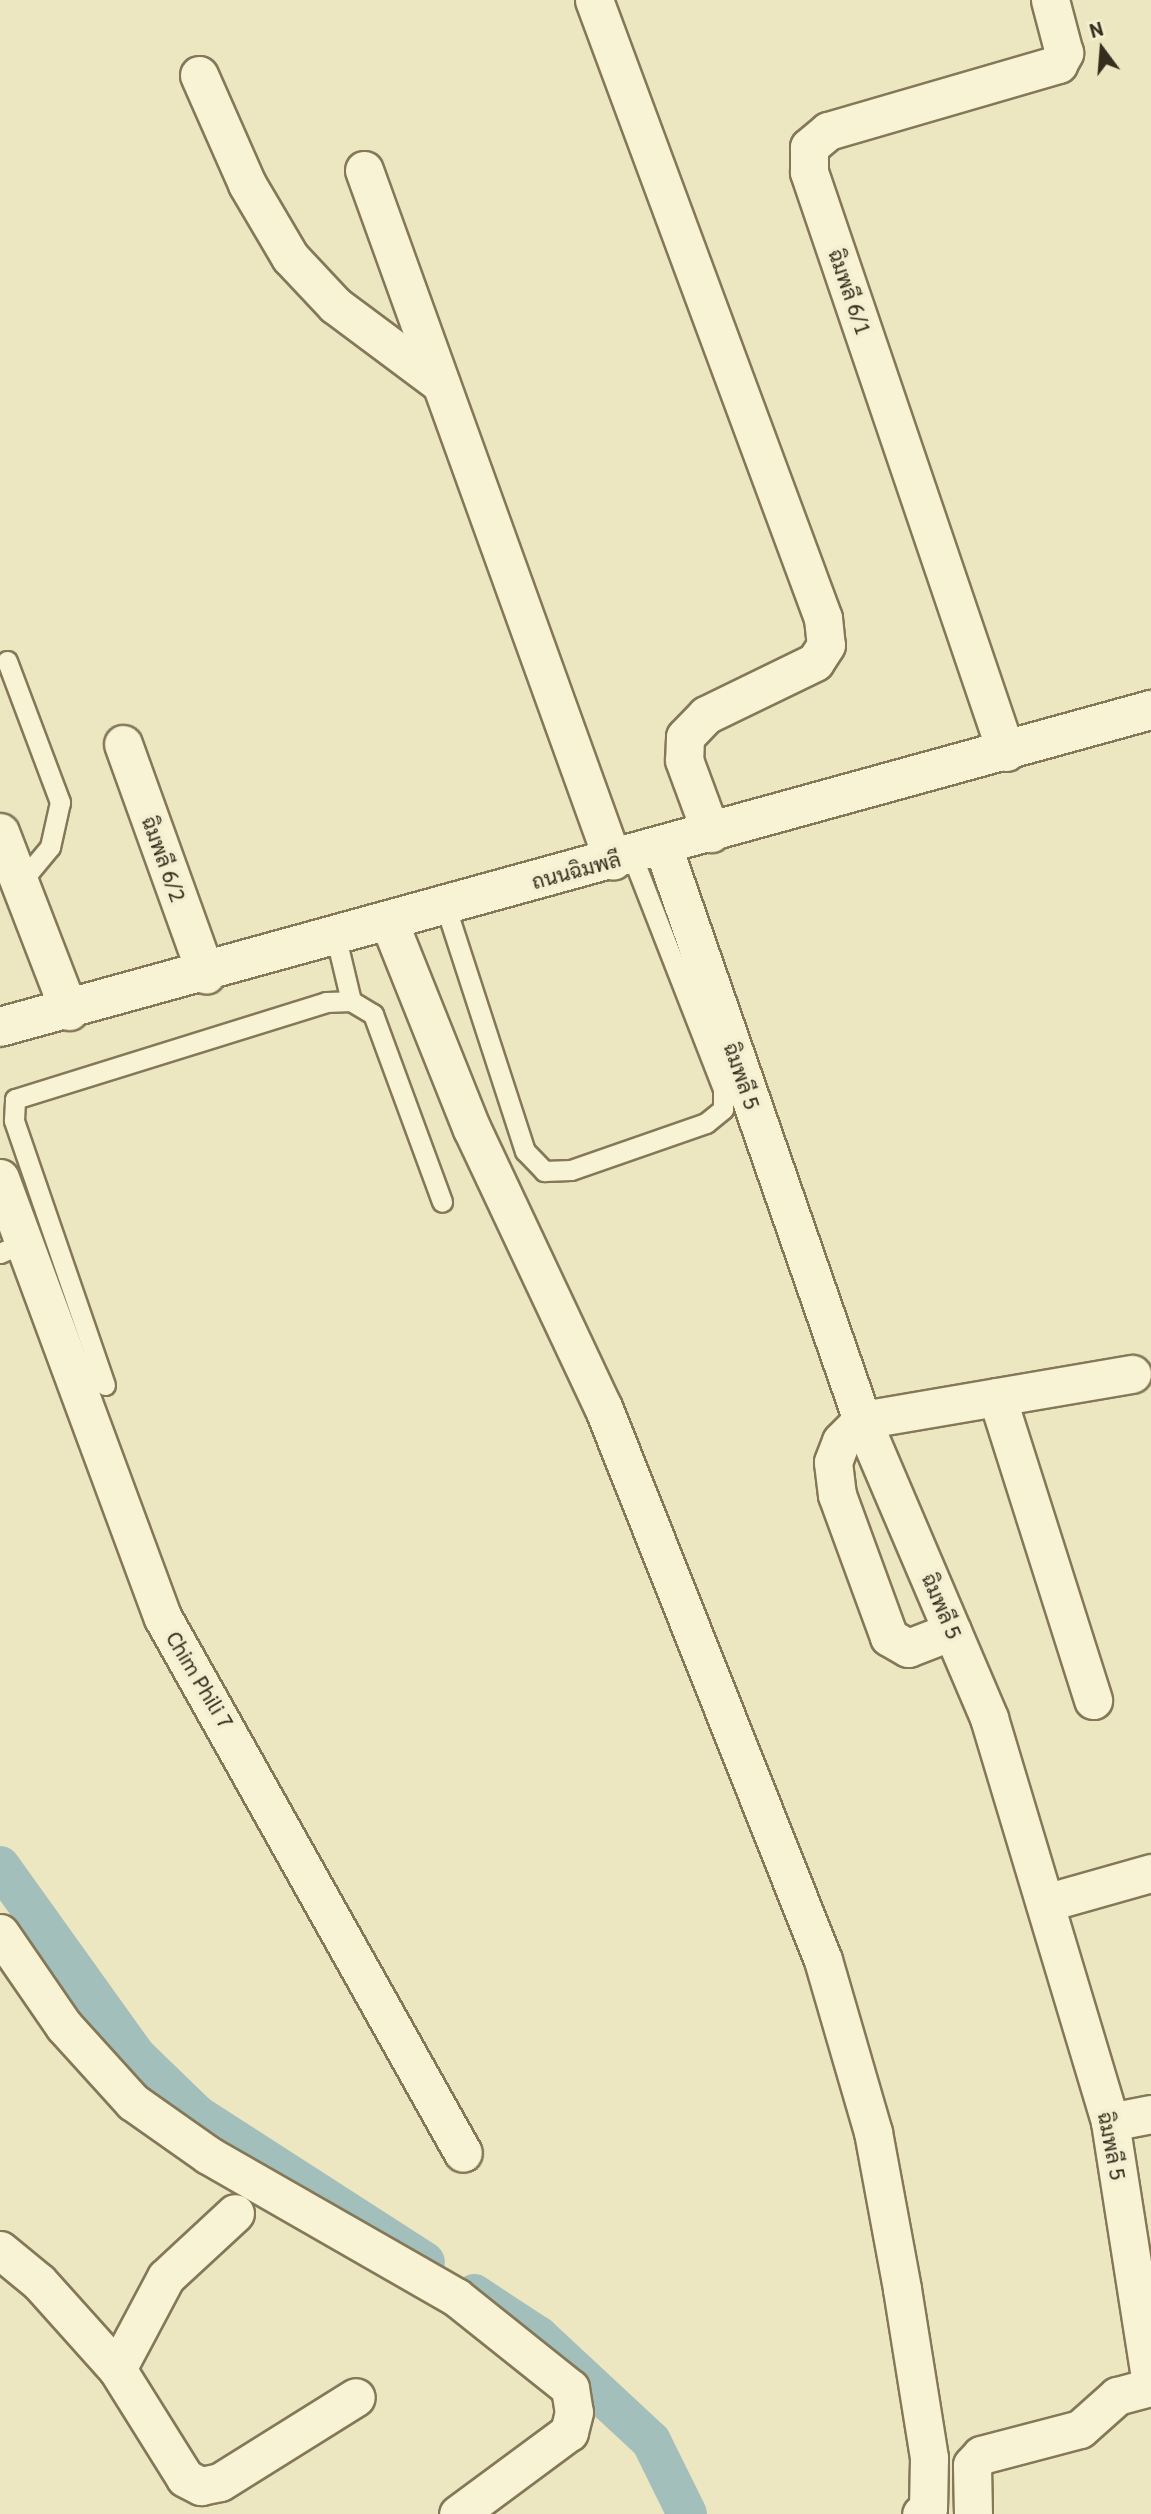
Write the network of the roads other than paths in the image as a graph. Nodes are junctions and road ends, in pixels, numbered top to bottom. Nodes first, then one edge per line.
1 (594, 0) edge
2 (1050, 0) edge
3 (199, 75) dead end
4 (365, 170) dead end
5 (442, 384) junction
6 (6, 661) dead end
7 (1151, 709) edge
8 (123, 744) dead end
9 (1006, 752) junction
10 (0, 832) edge
11 (711, 834) junction
12 (636, 855) junction
13 (20, 883) junction
14 (445, 905) junction
15 (388, 922) junction
16 (336, 938) junction
17 (206, 974) junction
18 (351, 1001) junction
19 (69, 1011) junction
20 (0, 1027) edge
21 (0, 1178) edge
22 (442, 1202) dead end
23 (11, 1248) edge
24 (1132, 1374) dead end
25 (105, 1385) dead end
26 (997, 1397) junction
27 (862, 1419) junction
28 (952, 1631) junction
29 (1093, 1700) dead end
30 (1151, 1873) edge
31 (1045, 1903) junction
32 (0, 1933) edge
33 (1151, 2114) edge
34 (1110, 2122) junction
35 (463, 2153) dead end
36 (235, 2213) dead end
37 (0, 2250) edge
38 (117, 2369) junction
39 (1151, 2386) edge
40 (356, 2397) dead end
41 (458, 2514) edge
42 (921, 2514) edge
43 (973, 2514) edge

1 - 11 street
2 - 9 street, ฉิมพลี 6/1
3 - 5 street
4 - 5 street, ฉิมพลี 5
5 - 12 street, ฉิมพลี 5
6 - 13 lane
7 - 9 street, ถนนฉิมพลี
8 - 17 street, ฉิมพลี 6/2
9 - 11 street, ถนนฉิมพลี
10 - 13 street
11 - 12 street, ถนนฉิมพลี
12 - 14 street, ถนนฉิมพลี
12 - 14 lane
12 - 27 street, ฉิมพลี 5
13 - 19 street
14 - 15 street, ถนนฉิมพลี
15 - 16 street, ถนนฉิมพลี
15 - 42 street
16 - 17 street, ถนนฉิมพลี
16 - 18 lane
17 - 19 street, ถนนฉิมพลี
18 - 22 lane
18 - 25 lane
19 - 20 street, ถนนฉิมพลี
21 - 23 street, Chim Phili 7
23 - 35 street, Chim Phili 7
24 - 26 street
26 - 27 street
26 - 29 street
27 - 28 street, ฉิมพลี 5
27 - 28 street
28 - 31 street, ฉิมพลี 5
30 - 31 street
31 - 34 street, ฉิมพลี 5
32 - 41 street
33 - 34 street
34 - 39 street, ฉิมพลี 5
36 - 38 street
37 - 38 street
38 - 40 street
39 - 43 street

